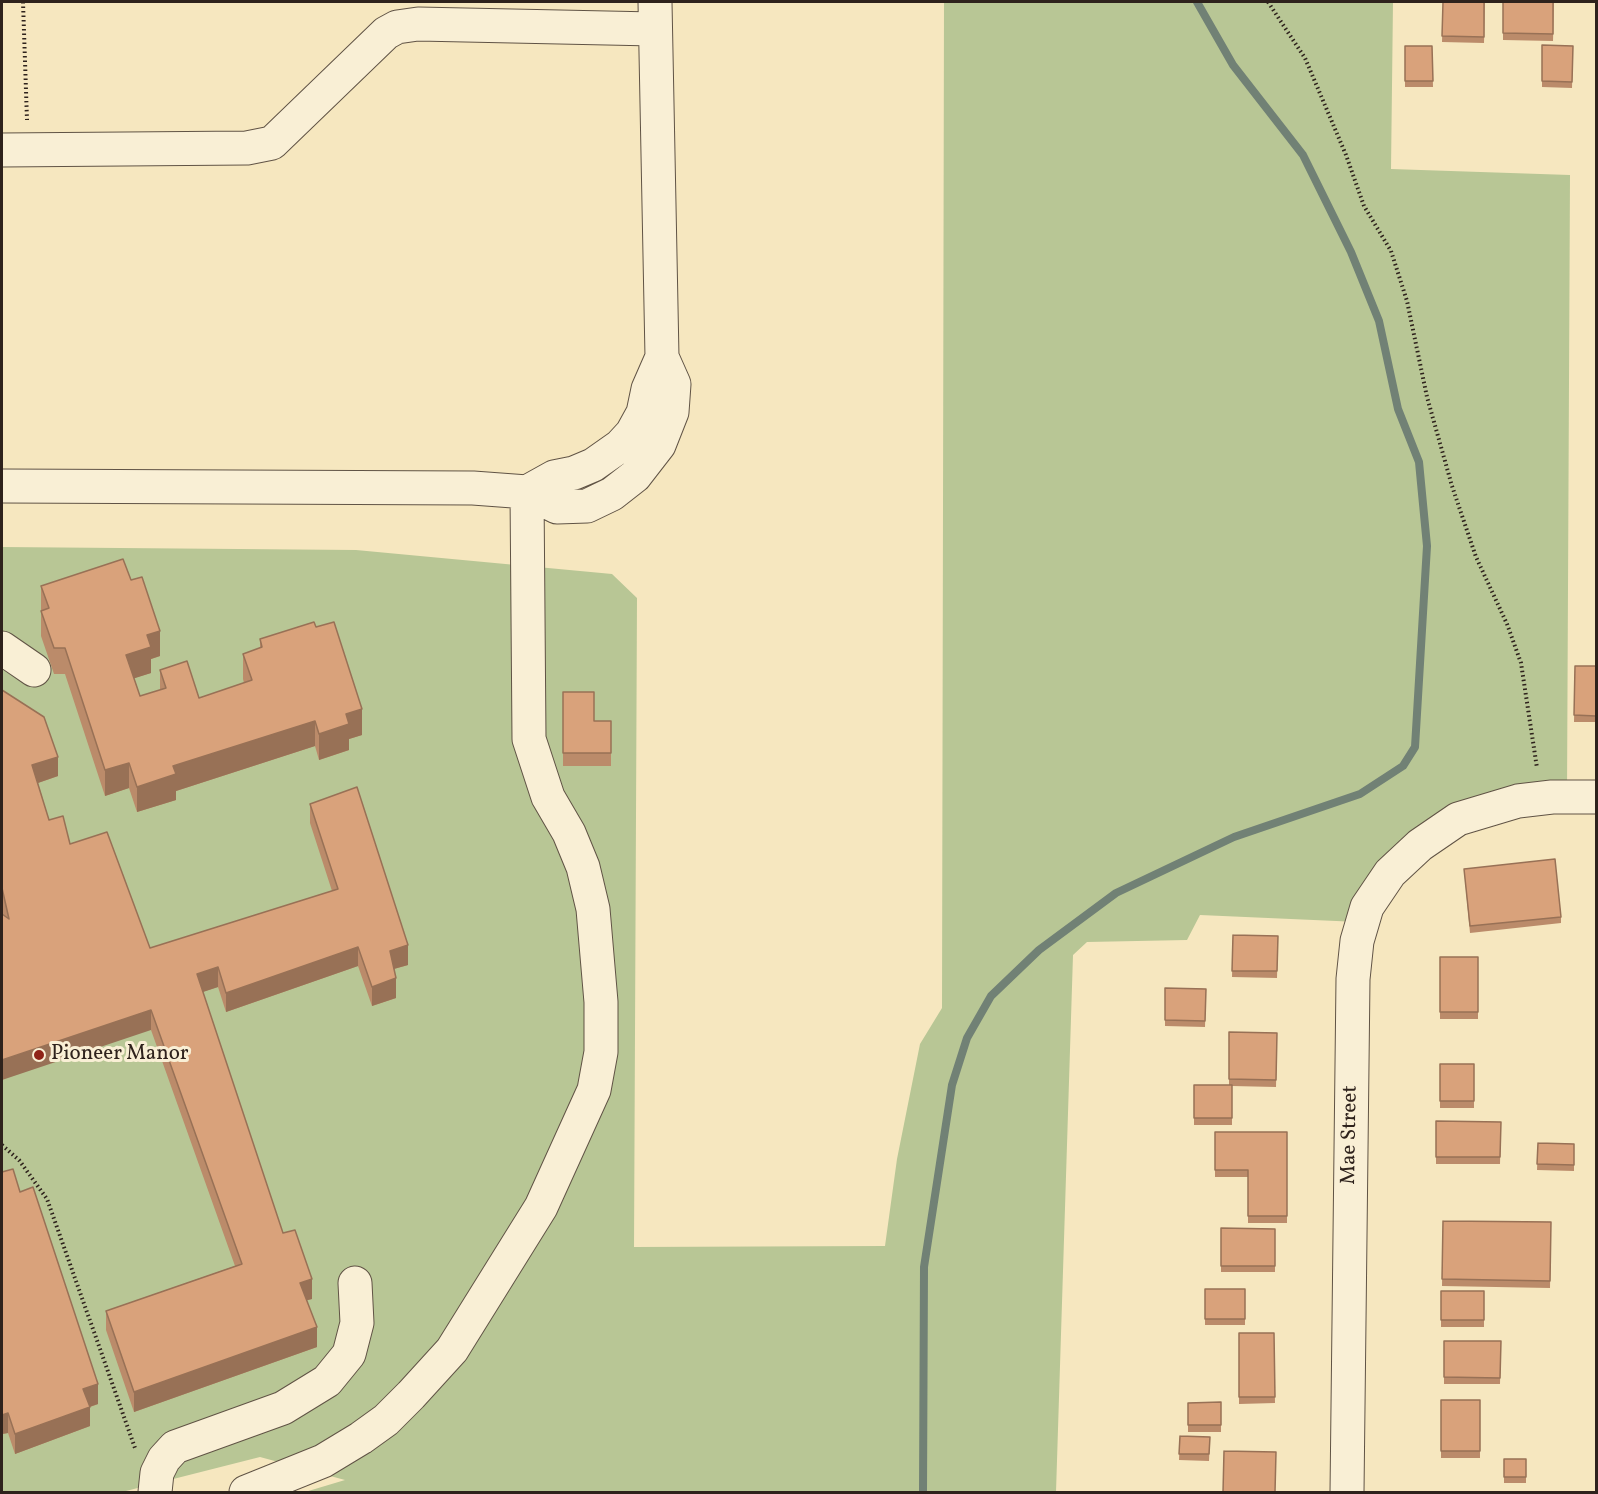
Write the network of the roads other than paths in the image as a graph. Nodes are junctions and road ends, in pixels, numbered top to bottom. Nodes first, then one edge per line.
1 (655, 15) edge
2 (2, 150) edge
3 (2, 486) edge
4 (527, 492) junction
5 (2, 648) edge
6 (34, 670) dead end
7 (1596, 796) edge
8 (355, 1283) dead end
9 (155, 1492) edge
10 (246, 1492) edge
11 (1347, 1492) edge

1 - 2 street
1 - 4 street
3 - 4 street
4 - 10 street
5 - 6 street
7 - 11 street, Mae Street
8 - 9 street

